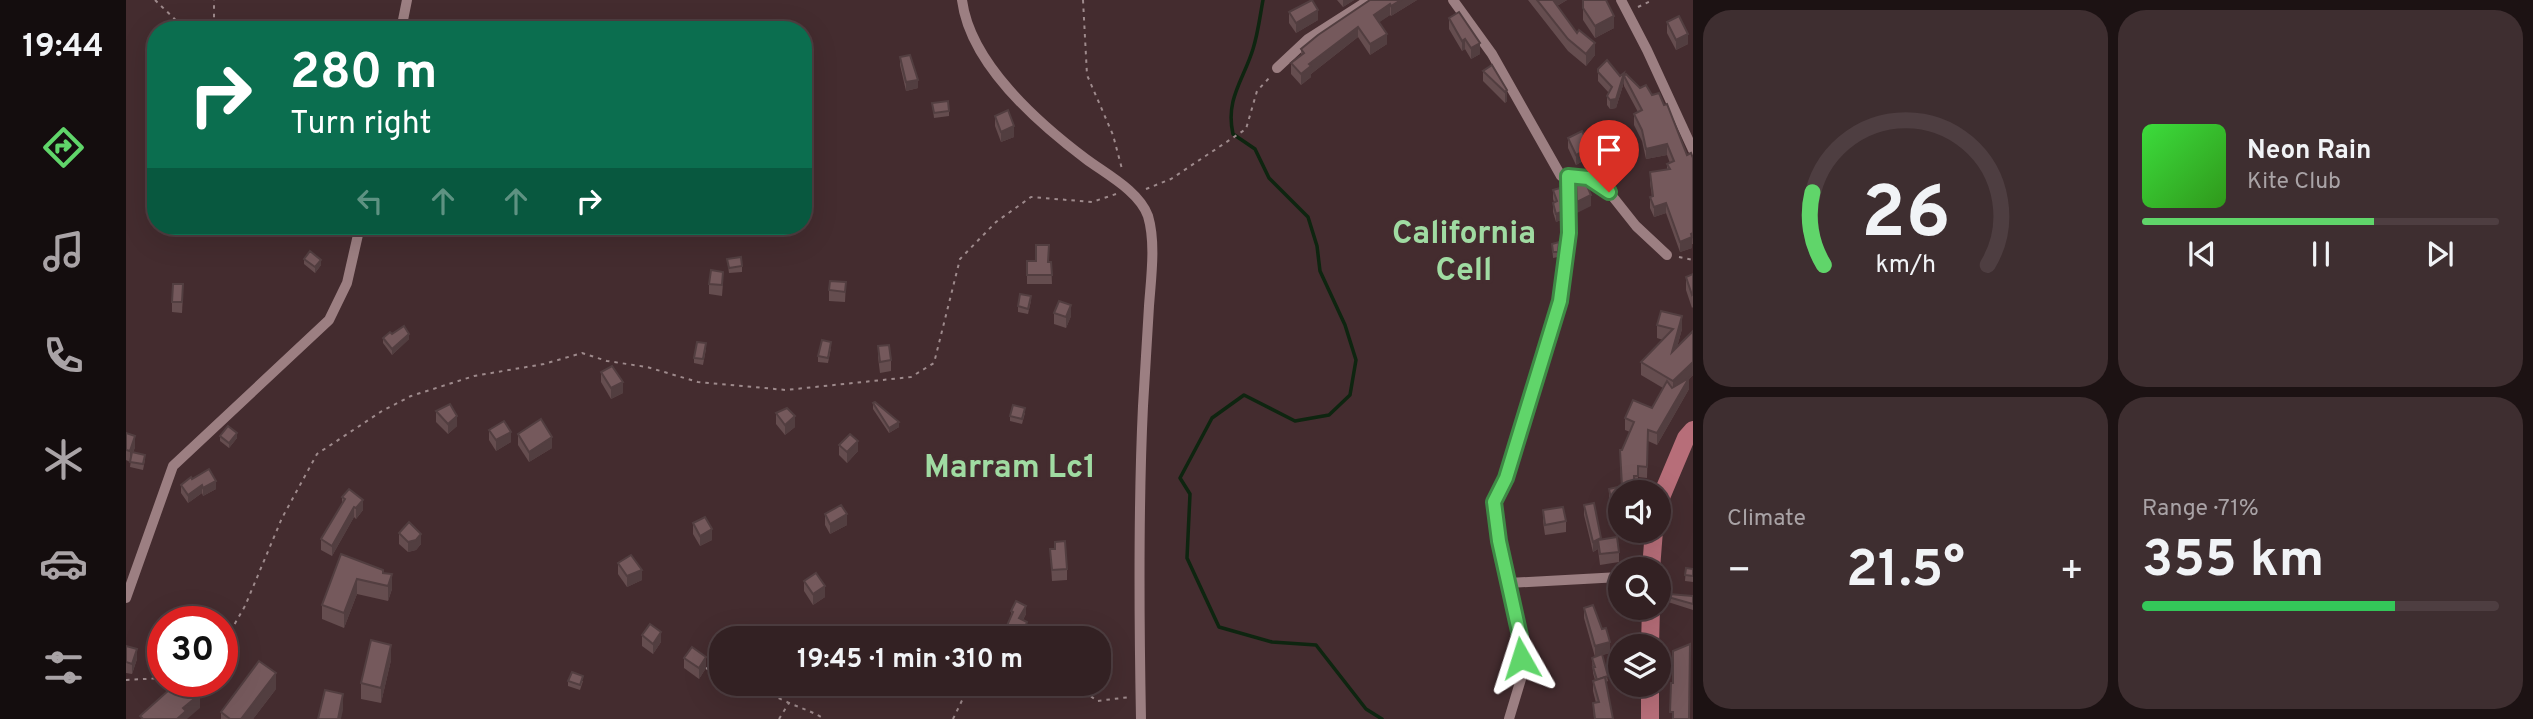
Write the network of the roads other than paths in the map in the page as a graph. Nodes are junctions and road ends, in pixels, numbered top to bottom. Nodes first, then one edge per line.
1 (407, 0) edge
2 (962, 0) edge
3 (1369, 0) edge
4 (1453, 0) edge
5 (1621, 0) edge
6 (403, 21) edge
7 (1277, 68) road end
8 (1693, 150) edge
9 (1568, 176) junction
10 (358, 235) edge
11 (1667, 255) road end
12 (1691, 438) edge
13 (1670, 480) edge
14 (1608, 578) edge
15 (1508, 583) junction
16 (126, 598) edge
17 (1650, 697) edge
18 (1141, 719) edge
19 (1510, 719) edge
20 (1650, 719) edge

1 - 6 street
2 - 18 street
3 - 7 street
4 - 9 street
5 - 8 street
9 - 11 street
9 - 15 street
10 - 16 street
12 - 13 main road
14 - 15 street
15 - 19 street
17 - 20 main road

